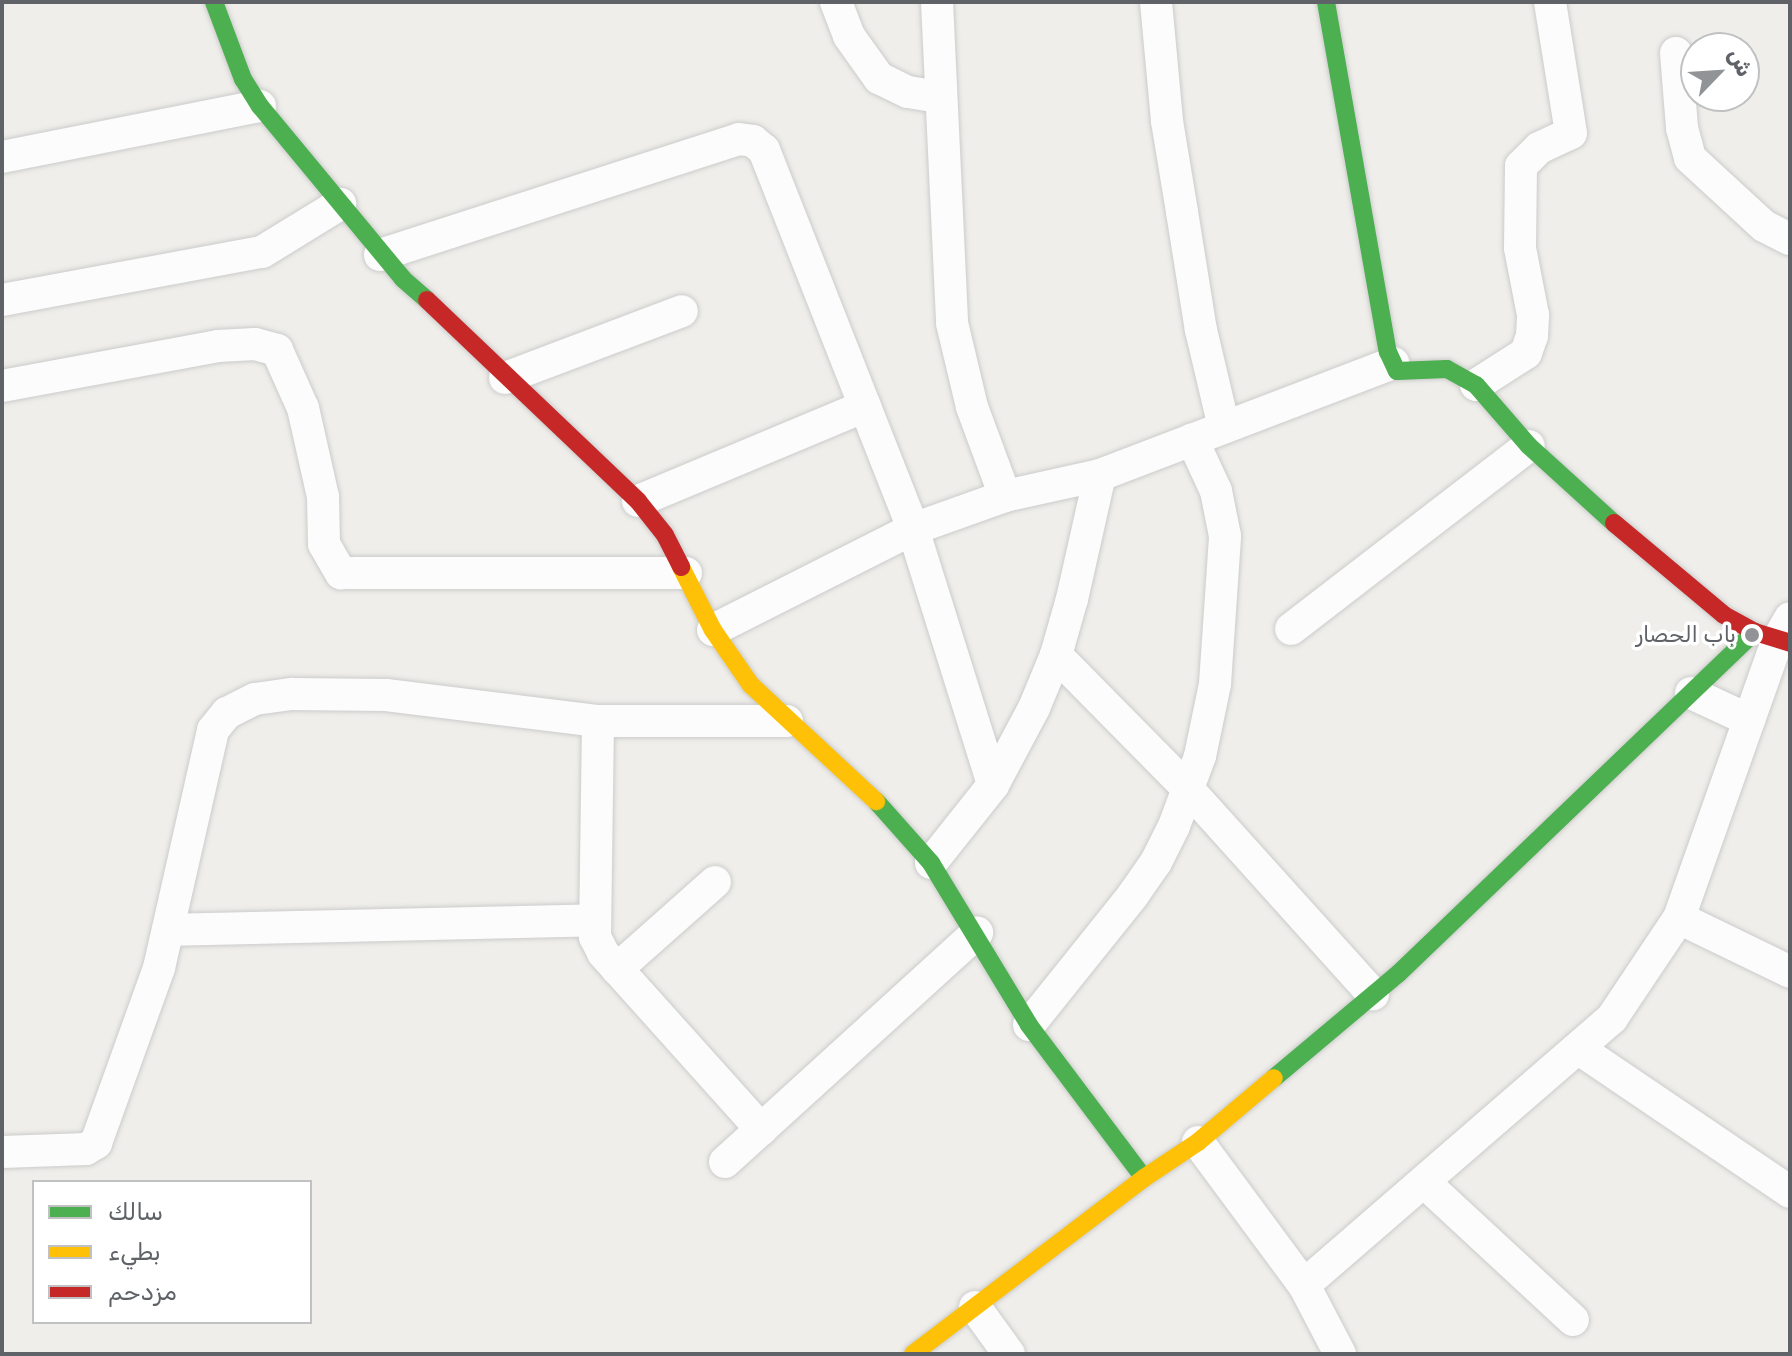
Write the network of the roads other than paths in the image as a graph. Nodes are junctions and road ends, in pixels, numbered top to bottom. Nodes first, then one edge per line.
1 (214, 2) edge
2 (836, 2) edge
3 (937, 2) edge
4 (1156, 2) edge
5 (1326, 2) edge
6 (1550, 2) edge
7 (1676, 53) dead end
8 (941, 97) junction
9 (260, 106) junction
10 (2, 157) edge
11 (340, 204) junction
12 (1790, 239) edge
13 (380, 255) junction
14 (2, 300) edge
15 (682, 311) dead end
16 (1393, 363) junction
17 (505, 378) junction
18 (1476, 385) junction
19 (2, 386) edge
20 (865, 406) junction
21 (1224, 427) junction
22 (1192, 439) junction
23 (1529, 446) junction
24 (1100, 475) junction
25 (1005, 496) junction
26 (638, 501) junction
27 (913, 529) junction
28 (686, 573) junction
29 (1291, 629) dead end
30 (713, 630) junction
31 (1778, 633) edge
32 (1056, 655) junction
33 (1691, 693) junction
34 (1749, 720) junction
35 (598, 721) junction
36 (787, 721) junction
37 (993, 785) junction
38 (1189, 790) junction
39 (931, 863) junction
40 (715, 882) dead end
41 (1679, 918) junction
42 (593, 920) junction
43 (168, 930) junction
44 (977, 933) junction
45 (617, 969) junction
46 (1790, 972) edge
47 (1373, 994) junction
48 (1029, 1025) junction
49 (1579, 1049) junction
50 (761, 1129) junction
51 (1198, 1142) junction
52 (2, 1152) edge
53 (725, 1162) dead end
54 (1144, 1178) junction
55 (1424, 1182) junction
56 (1790, 1192) edge
57 (1304, 1285) junction
58 (975, 1307) junction
59 (1573, 1320) dead end
60 (913, 1354) edge
61 (1009, 1354) edge
62 (1340, 1354) edge

1 - 9 street
2 - 8 street
3 - 8 street
4 - 21 street
5 - 16 street
6 - 18 street
7 - 12 street
8 - 25 street
9 - 10 street
9 - 11 street
11 - 13 street
11 - 14 street
13 - 17 street
13 - 20 street
15 - 17 street
16 - 18 street
16 - 21 street
17 - 26 street
18 - 23 street
19 - 28 street
20 - 26 street
20 - 27 street
21 - 22 street
22 - 24 street
22 - 38 street
23 - 29 street
23 - 31 street
24 - 25 street
24 - 32 street
25 - 27 street
26 - 28 street
27 - 30 street
27 - 37 street
28 - 30 street
30 - 36 street
31 - 33 street
31 - 34 street
32 - 37 street
32 - 38 street
33 - 34 street
33 - 47 street
34 - 41 street
35 - 36 street
35 - 42 street
35 - 43 street
36 - 39 street
37 - 39 street
38 - 47 street
38 - 48 street
39 - 44 street
40 - 45 street
41 - 46 street
41 - 49 street
42 - 43 street
42 - 45 street
43 - 52 street
44 - 48 street
44 - 50 street
45 - 50 street
47 - 51 street
48 - 54 street
49 - 55 street
49 - 56 street
50 - 53 street
51 - 54 street
51 - 57 street
54 - 58 street
55 - 57 street
55 - 59 street
57 - 62 street
58 - 60 street
58 - 61 street

